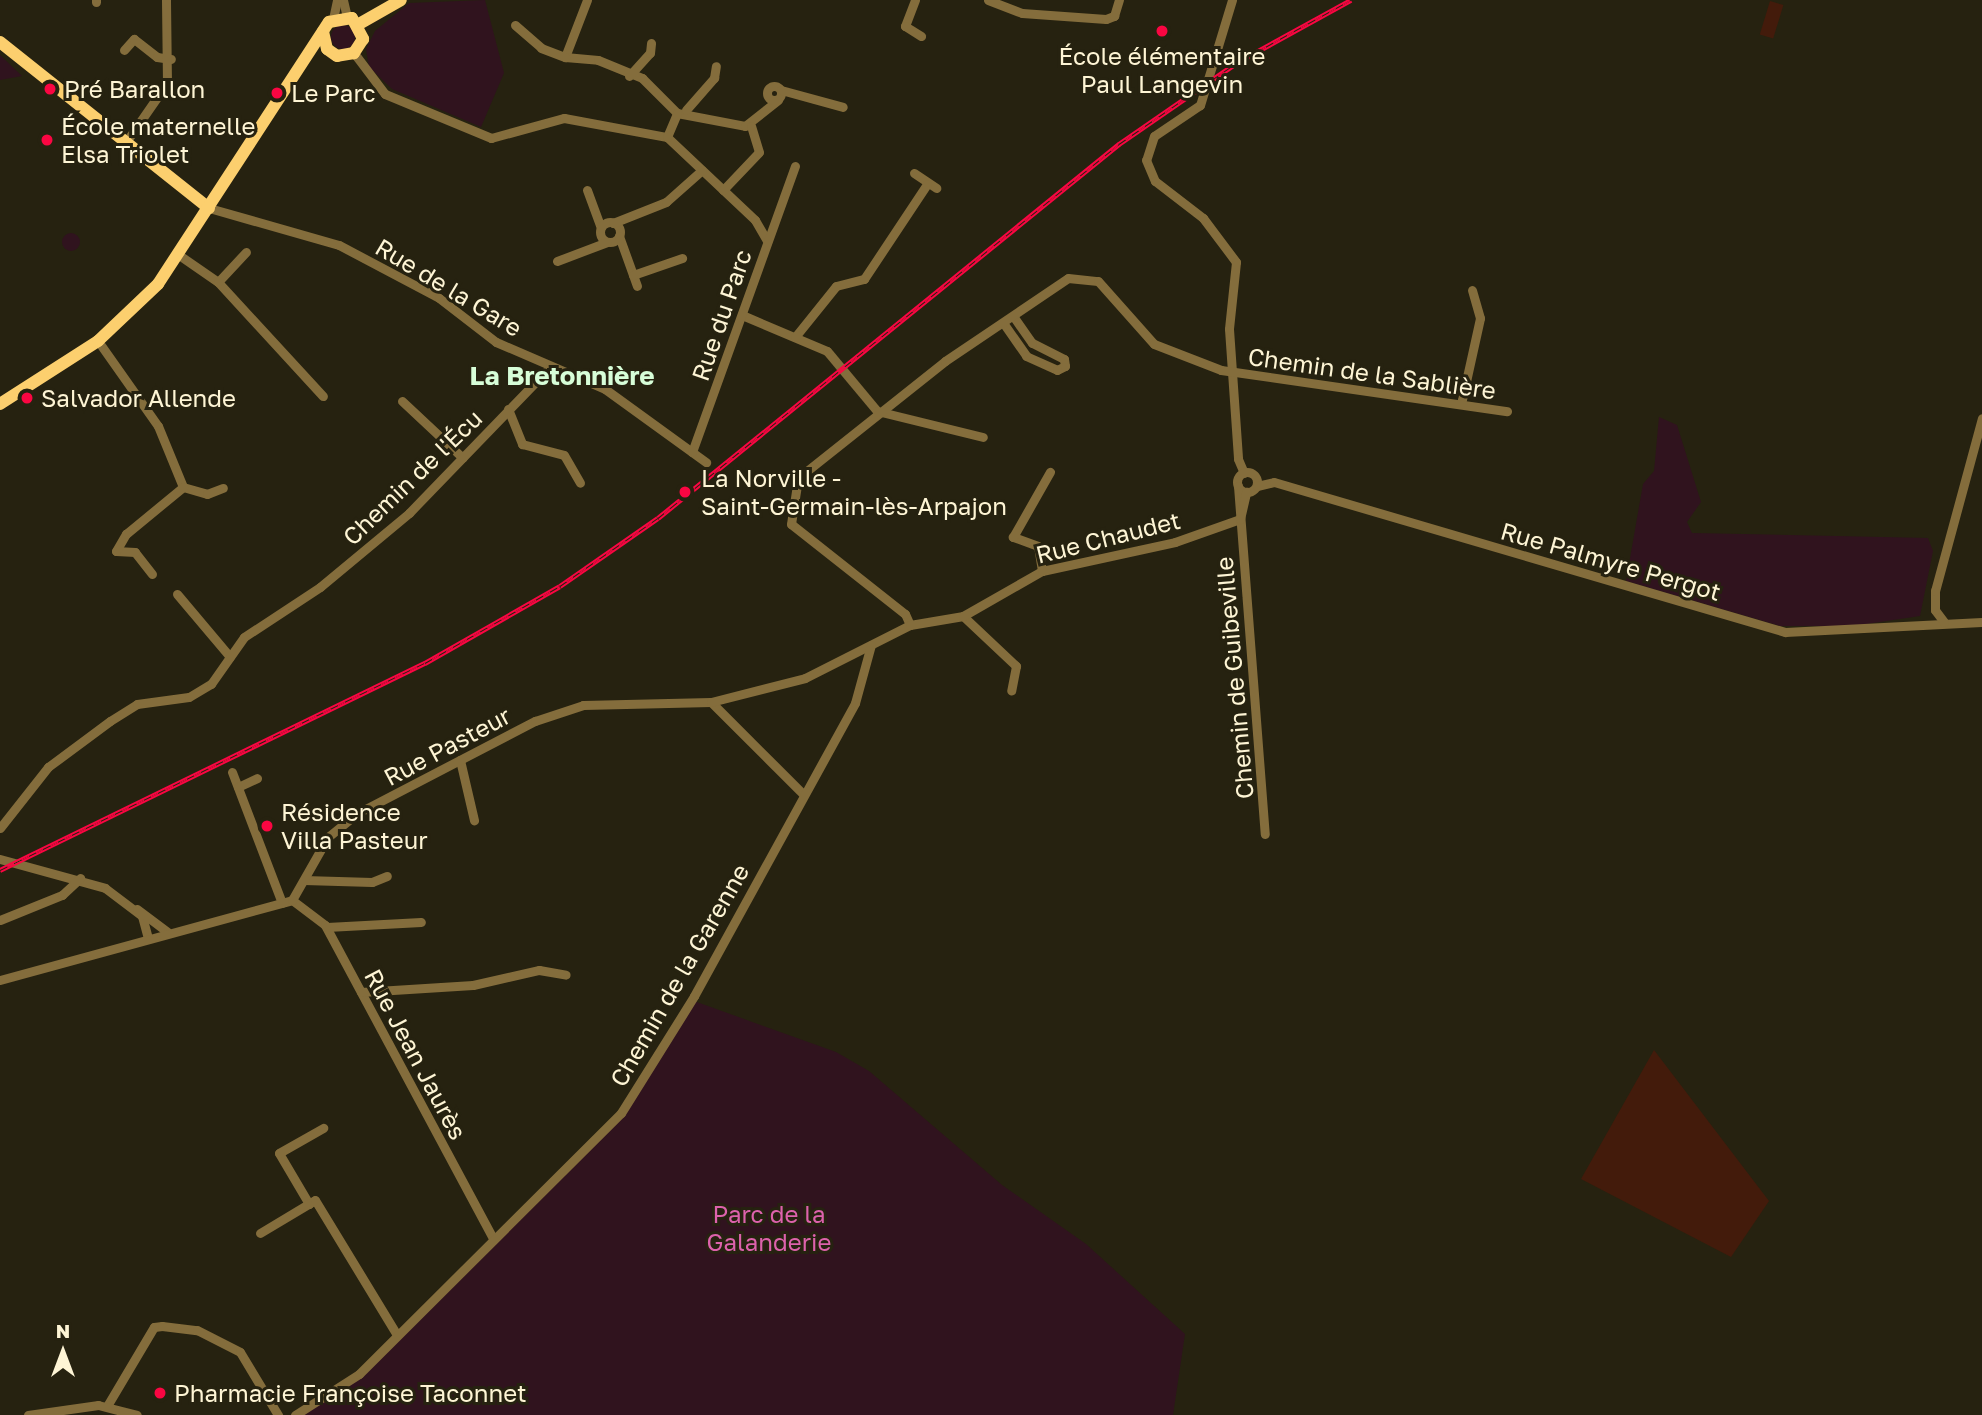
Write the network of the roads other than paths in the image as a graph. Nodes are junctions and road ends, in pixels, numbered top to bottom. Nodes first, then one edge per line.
1 (166, 0) edge
2 (337, 0) edge
3 (342, 0) edge
4 (401, 0) edge
5 (587, 0) edge
6 (915, 0) edge
7 (988, 0) edge
8 (1119, 0) edge
9 (1231, 0) edge
10 (386, 12) junction
11 (333, 19) junction
12 (353, 20) junction
13 (515, 25) dead end
14 (323, 31) junction
15 (921, 36) dead end
16 (363, 39) junction
17 (0, 42) edge
18 (651, 43) dead end
19 (124, 50) dead end
20 (331, 53) junction
21 (354, 53) junction
22 (565, 57) junction
23 (171, 59) junction
24 (302, 65) junction
25 (716, 66) dead end
26 (629, 76) junction
27 (843, 107) dead end
28 (681, 111) junction
29 (751, 126) junction
30 (667, 137) junction
31 (126, 142) junction
32 (795, 166) dead end
33 (702, 170) junction
34 (914, 173) dead end
35 (587, 190) dead end
36 (723, 190) junction
37 (209, 208) junction
38 (613, 223) junction
39 (601, 228) junction
40 (619, 236) junction
41 (767, 241) junction
42 (607, 242) junction
43 (246, 252) dead end
44 (179, 256) junction
45 (682, 258) dead end
46 (557, 261) dead end
47 (633, 275) junction
48 (218, 282) junction
49 (637, 286) dead end
50 (1472, 290) dead end
51 (742, 316) junction
52 (1014, 317) junction
53 (1004, 324) junction
54 (795, 337) junction
55 (98, 341) junction
56 (551, 366) junction
57 (1231, 372) junction
58 (323, 396) dead end
59 (402, 401) dead end
60 (0, 404) edge
61 (1461, 404) junction
62 (508, 410) junction
63 (877, 411) junction
64 (1507, 411) dead end
65 (1982, 418) edge
66 (983, 437) dead end
67 (692, 452) junction
68 (463, 458) junction
69 (706, 462) dead end
70 (1050, 472) dead end
71 (1244, 473) junction
72 (1256, 481) junction
73 (580, 483) dead end
74 (183, 487) junction
75 (223, 488) dead end
76 (1242, 489) junction
77 (1241, 519) junction
78 (1042, 571) junction
79 (152, 574) dead end
80 (177, 594) dead end
81 (963, 616) junction
82 (1944, 622) junction
83 (1982, 622) edge
84 (910, 625) junction
85 (871, 645) junction
86 (230, 657) junction
87 (1011, 691) dead end
88 (711, 702) junction
89 (460, 760) junction
90 (232, 772) dead end
91 (257, 778) dead end
92 (238, 787) junction
93 (803, 794) junction
94 (474, 820) dead end
95 (0, 828) edge
96 (1265, 834) dead end
97 (0, 859) edge
98 (387, 876) dead end
99 (80, 878) junction
100 (304, 880) junction
101 (287, 901) junction
102 (135, 908) junction
103 (0, 920) edge
104 (421, 922) dead end
105 (327, 928) junction
106 (167, 932) junction
107 (148, 937) junction
108 (566, 975) dead end
109 (0, 980) edge
110 (361, 992) junction
111 (323, 1128) dead end
112 (309, 1204) junction
113 (260, 1233) dead end
114 (493, 1238) junction
115 (396, 1333) junction
116 (107, 1406) junction
117 (28, 1415) edge
118 (137, 1415) edge
119 (278, 1415) edge
120 (295, 1415) edge

1 - 23 street
2 - 11 street
3 - 12 street
4 - 10 main road
5 - 22 street
6 - 15 street
7 - 8 street
9 - 57 street
10 - 12 main road
10 - 16 main road
11 - 12 main road
11 - 14 main road
12 - 16 main road
13 - 22 street
14 - 20 main road
14 - 24 main road
16 - 21 main road
17 - 31 main road
18 - 26 street
19 - 23 street
20 - 21 main road
20 - 24 main road
21 - 30 street
22 - 26 street
23 - 31 street
24 - 37 main road
25 - 28 street
26 - 28 street
27 - 29 street
28 - 29 street
28 - 30 street
29 - 36 street
30 - 33 street, Rue du Parc
31 - 37 main road
32 - 41 street
33 - 36 street, Rue du Parc
33 - 38 street
34 - 54 street
35 - 39 street
36 - 41 street, Rue du Parc
37 - 44 main road
37 - 56 street, Rue de la Gare
38 - 39 street
38 - 40 street
39 - 42 street
40 - 42 street
40 - 47 street
41 - 51 street, Rue du Parc
42 - 46 street
43 - 48 street
44 - 48 street
44 - 55 main road
45 - 47 street
47 - 49 street
48 - 58 street
50 - 61 street
51 - 54 street
51 - 67 street, Rue du Parc
52 - 53 street, Chemin de la Sablière
52 - 53 street
52 - 57 street, Chemin de la Sablière
53 - 63 street, Chemin de la Sablière
54 - 63 street
55 - 60 main road
55 - 74 street
56 - 62 street, Chemin de l'Écu
56 - 67 street, Rue de la Gare
57 - 61 street, Chemin de la Sablière
57 - 71 street
59 - 68 street
61 - 64 street, Chemin de la Sablière
62 - 68 street, Chemin de l'Écu
62 - 73 street
63 - 66 street
63 - 84 street, Chemin de la Sablière
65 - 82 street
67 - 69 street, Rue de la Gare
68 - 86 street, Chemin de l'Écu
70 - 78 street
71 - 72 street
71 - 76 street
72 - 76 street
72 - 82 street, Rue Palmyre Pergot
74 - 75 street
74 - 79 street
76 - 77 street
77 - 78 street, Rue Chaudet
77 - 96 street, Chemin de Guibeville
78 - 81 street, Rue Chaudet
80 - 86 street
81 - 84 street, Rue Chaudet
81 - 87 street
82 - 83 street, Rue Palmyre Pergot
84 - 85 street, Rue Pasteur
85 - 88 street, Rue Pasteur
85 - 93 street, Chemin de la Garenne
86 - 95 street, Chemin de l'Écu
88 - 89 street, Rue Pasteur
88 - 93 street
89 - 94 street
89 - 100 street, Rue Pasteur
90 - 92 street
91 - 92 street
92 - 101 street
93 - 114 street, Chemin de la Garenne
97 - 99 street
98 - 100 street
99 - 102 street
99 - 103 street
100 - 101 street, Rue Pasteur
101 - 105 street, Rue Jean Jaurès
101 - 106 street
102 - 106 street
102 - 107 street
104 - 105 street
105 - 110 street, Rue Jean Jaurès
106 - 107 street
107 - 109 street
108 - 110 street
110 - 114 street, Rue Jean Jaurès
111 - 112 street
112 - 113 street
112 - 115 street
114 - 115 street, Chemin de la Garenne
115 - 120 street, Chemin de la Garenne
116 - 117 street
116 - 118 street
116 - 119 street

